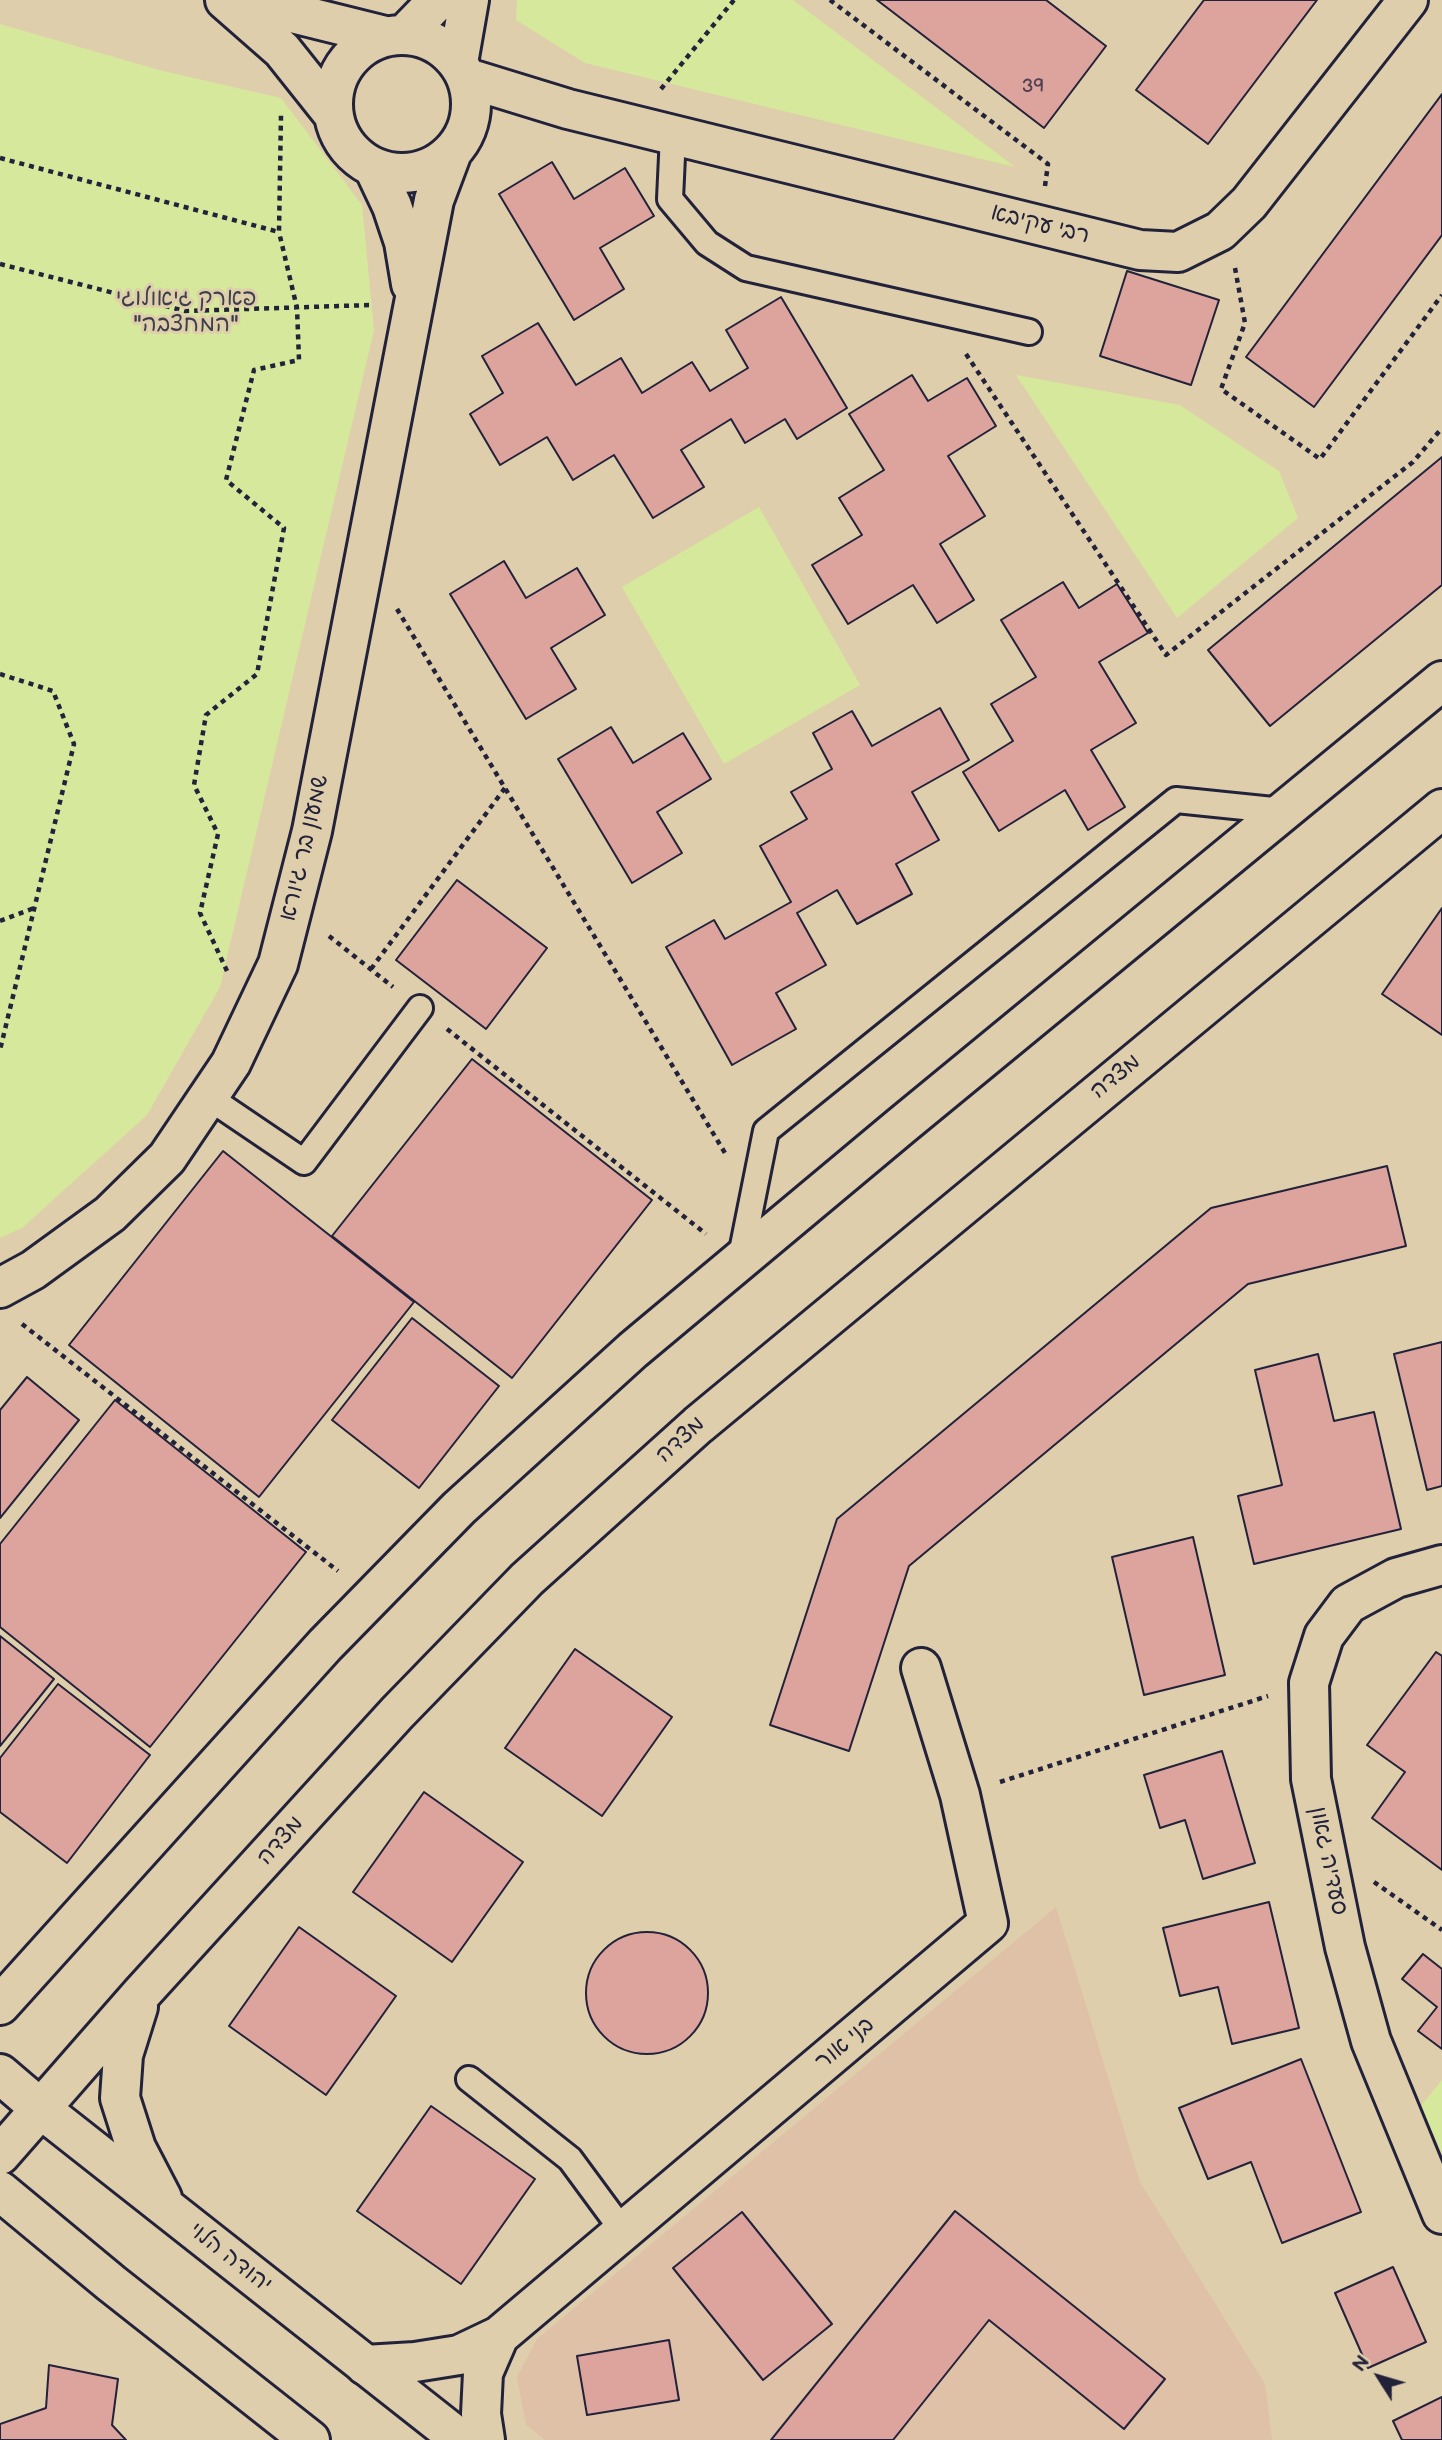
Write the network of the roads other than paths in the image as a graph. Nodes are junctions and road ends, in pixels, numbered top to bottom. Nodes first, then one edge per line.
1 (225, 0) edge
2 (240, 0) edge
3 (438, 0) edge
4 (469, 0) edge
5 (1408, 0) edge
6 (395, 35) junction
7 (462, 70) junction
8 (568, 109) junction
9 (333, 114) junction
10 (673, 135) junction
11 (459, 142) junction
12 (373, 168) junction
13 (414, 303) junction
14 (1029, 332) dead end
15 (1442, 681) edge
16 (1442, 809) edge
17 (1283, 811) junction
18 (420, 1008) road end
19 (208, 1097) junction
20 (740, 1261) junction
21 (0, 1289) edge
22 (1442, 1565) edge
23 (921, 1668) dead end
24 (62, 1935) junction
25 (0, 1963) edge
26 (141, 1994) junction
27 (0, 2005) edge
28 (0, 2074) edge
29 (469, 2079) dead end
30 (41, 2109) junction
31 (0, 2155) edge
32 (0, 2191) edge
33 (168, 2210) junction
34 (1442, 2214) edge
35 (623, 2231) junction
36 (499, 2336) junction
37 (365, 2365) junction
38 (308, 2439) edge
39 (461, 2440) edge
40 (485, 2440) edge

1 - 9 street
2 - 6 street
3 - 6 street
4 - 7 street
5 - 10 street, רבי עקיבא
6 - 7 street
6 - 9 street
7 - 8 street, רבי עקיבא
7 - 11 street
8 - 10 street, רבי עקיבא
8 - 11 street, רבי עקיבא
9 - 12 street
10 - 14 lane
11 - 12 street
11 - 13 street, שמעון בר גיורא
12 - 13 street, שמעון בר גיורא
13 - 19 street, שמעון בר גיורא
15 - 17 street
16 - 26 street, מצדה
17 - 20 street
17 - 20 lane
18 - 19 lane
19 - 21 street, שמעון בר גיורא
20 - 24 street
22 - 34 street, סעדיה גאון
23 - 35 street, בני אור
24 - 25 street
24 - 27 street
26 - 30 street, מצדה
26 - 33 street
28 - 30 street, יהודה הלוי
29 - 35 lane
30 - 31 street, מצדה
30 - 33 street, יהודה הלוי
32 - 38 street
33 - 37 street, יהודה הלוי
35 - 36 street, בני אור
36 - 37 street, בני אור
36 - 40 street, בני אור
37 - 39 street, יהודה הלוי

